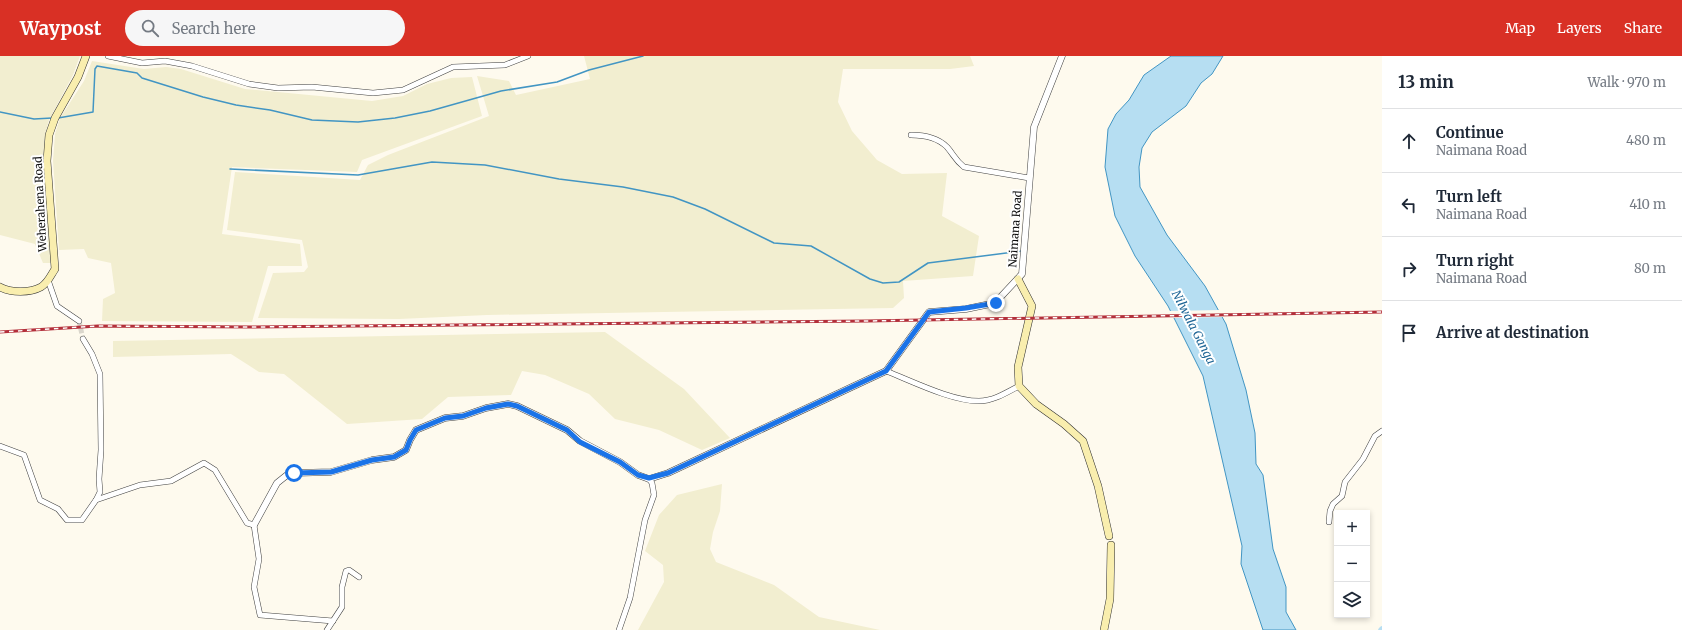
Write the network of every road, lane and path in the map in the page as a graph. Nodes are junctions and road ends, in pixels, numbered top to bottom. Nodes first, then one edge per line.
1 (86, 56) edge
2 (108, 56) edge
3 (528, 56) edge
4 (1062, 56) edge
5 (911, 135) dead end
6 (1028, 178) junction
7 (1018, 279) junction
8 (48, 280) junction
9 (0, 287) edge
10 (79, 321) tunnel mouth
11 (83, 339) tunnel mouth
12 (886, 371) junction
13 (1019, 386) junction
14 (1382, 431) edge
15 (0, 446) edge
16 (649, 478) junction
17 (96, 500) junction
18 (1329, 522) dead end
19 (254, 525) junction
20 (1109, 536) joint
21 (1110, 545) joint
22 (359, 577) dead end
23 (333, 621) junction
24 (327, 630) edge
25 (619, 630) edge
26 (1104, 630) edge

1 - 8 main road, Weherahena Road
2 - 3 street
4 - 6 street, Naimana Road
5 - 6 street
6 - 7 street, Naimana Road
7 - 12 street, Naimana Road
7 - 13 main road
8 - 9 main road
8 - 10 street
11 - 17 street
12 - 13 street
12 - 16 street, Naimana Road
13 - 20 main road
14 - 18 street
15 - 17 street
16 - 19 street
16 - 25 street
17 - 19 street
19 - 23 street
20 - 21 street
21 - 26 main road
22 - 23 street
23 - 24 street

